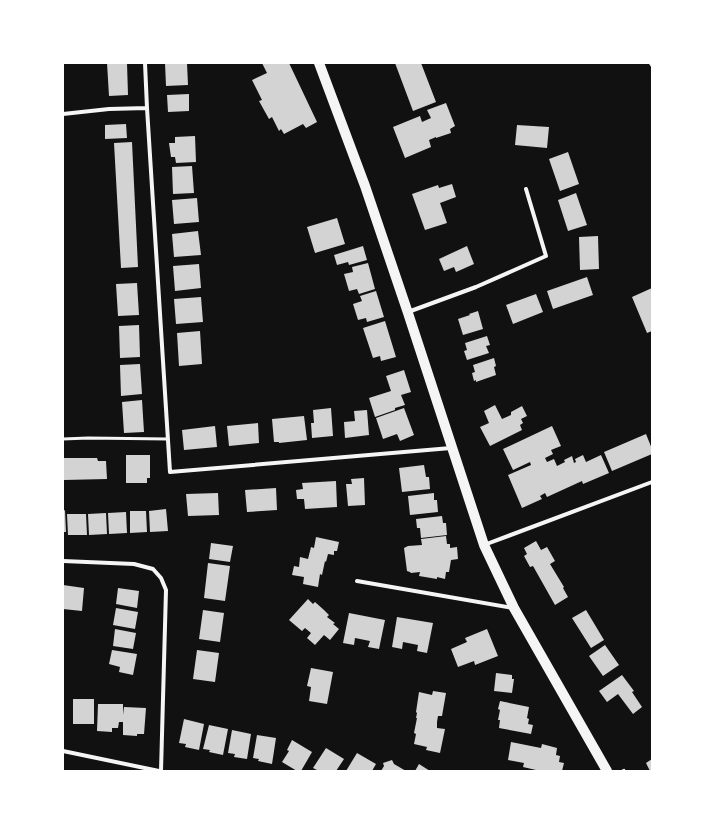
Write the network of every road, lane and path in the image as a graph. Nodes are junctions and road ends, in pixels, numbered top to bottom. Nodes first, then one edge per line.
1 (146, 63) edge
2 (319, 63) edge
3 (650, 63) edge
4 (652, 66) edge
5 (147, 108) junction
6 (63, 114) edge
7 (526, 189) dead end
8 (408, 313) junction
9 (63, 439) edge
10 (168, 439) junction
11 (452, 448) junction
12 (652, 482) edge
13 (484, 545) junction
14 (63, 561) edge
15 (357, 581) dead end
16 (514, 608) junction
17 (63, 751) edge
18 (160, 771) edge
19 (607, 771) edge

1 - 5 street
2 - 8 main road
3 - 4 path
5 - 6 street
5 - 10 street
7 - 8 street
8 - 11 main road
9 - 10 lane
10 - 11 street
11 - 13 main road
12 - 13 street
13 - 16 main road
14 - 18 street
15 - 16 street
16 - 19 main road
17 - 18 street

